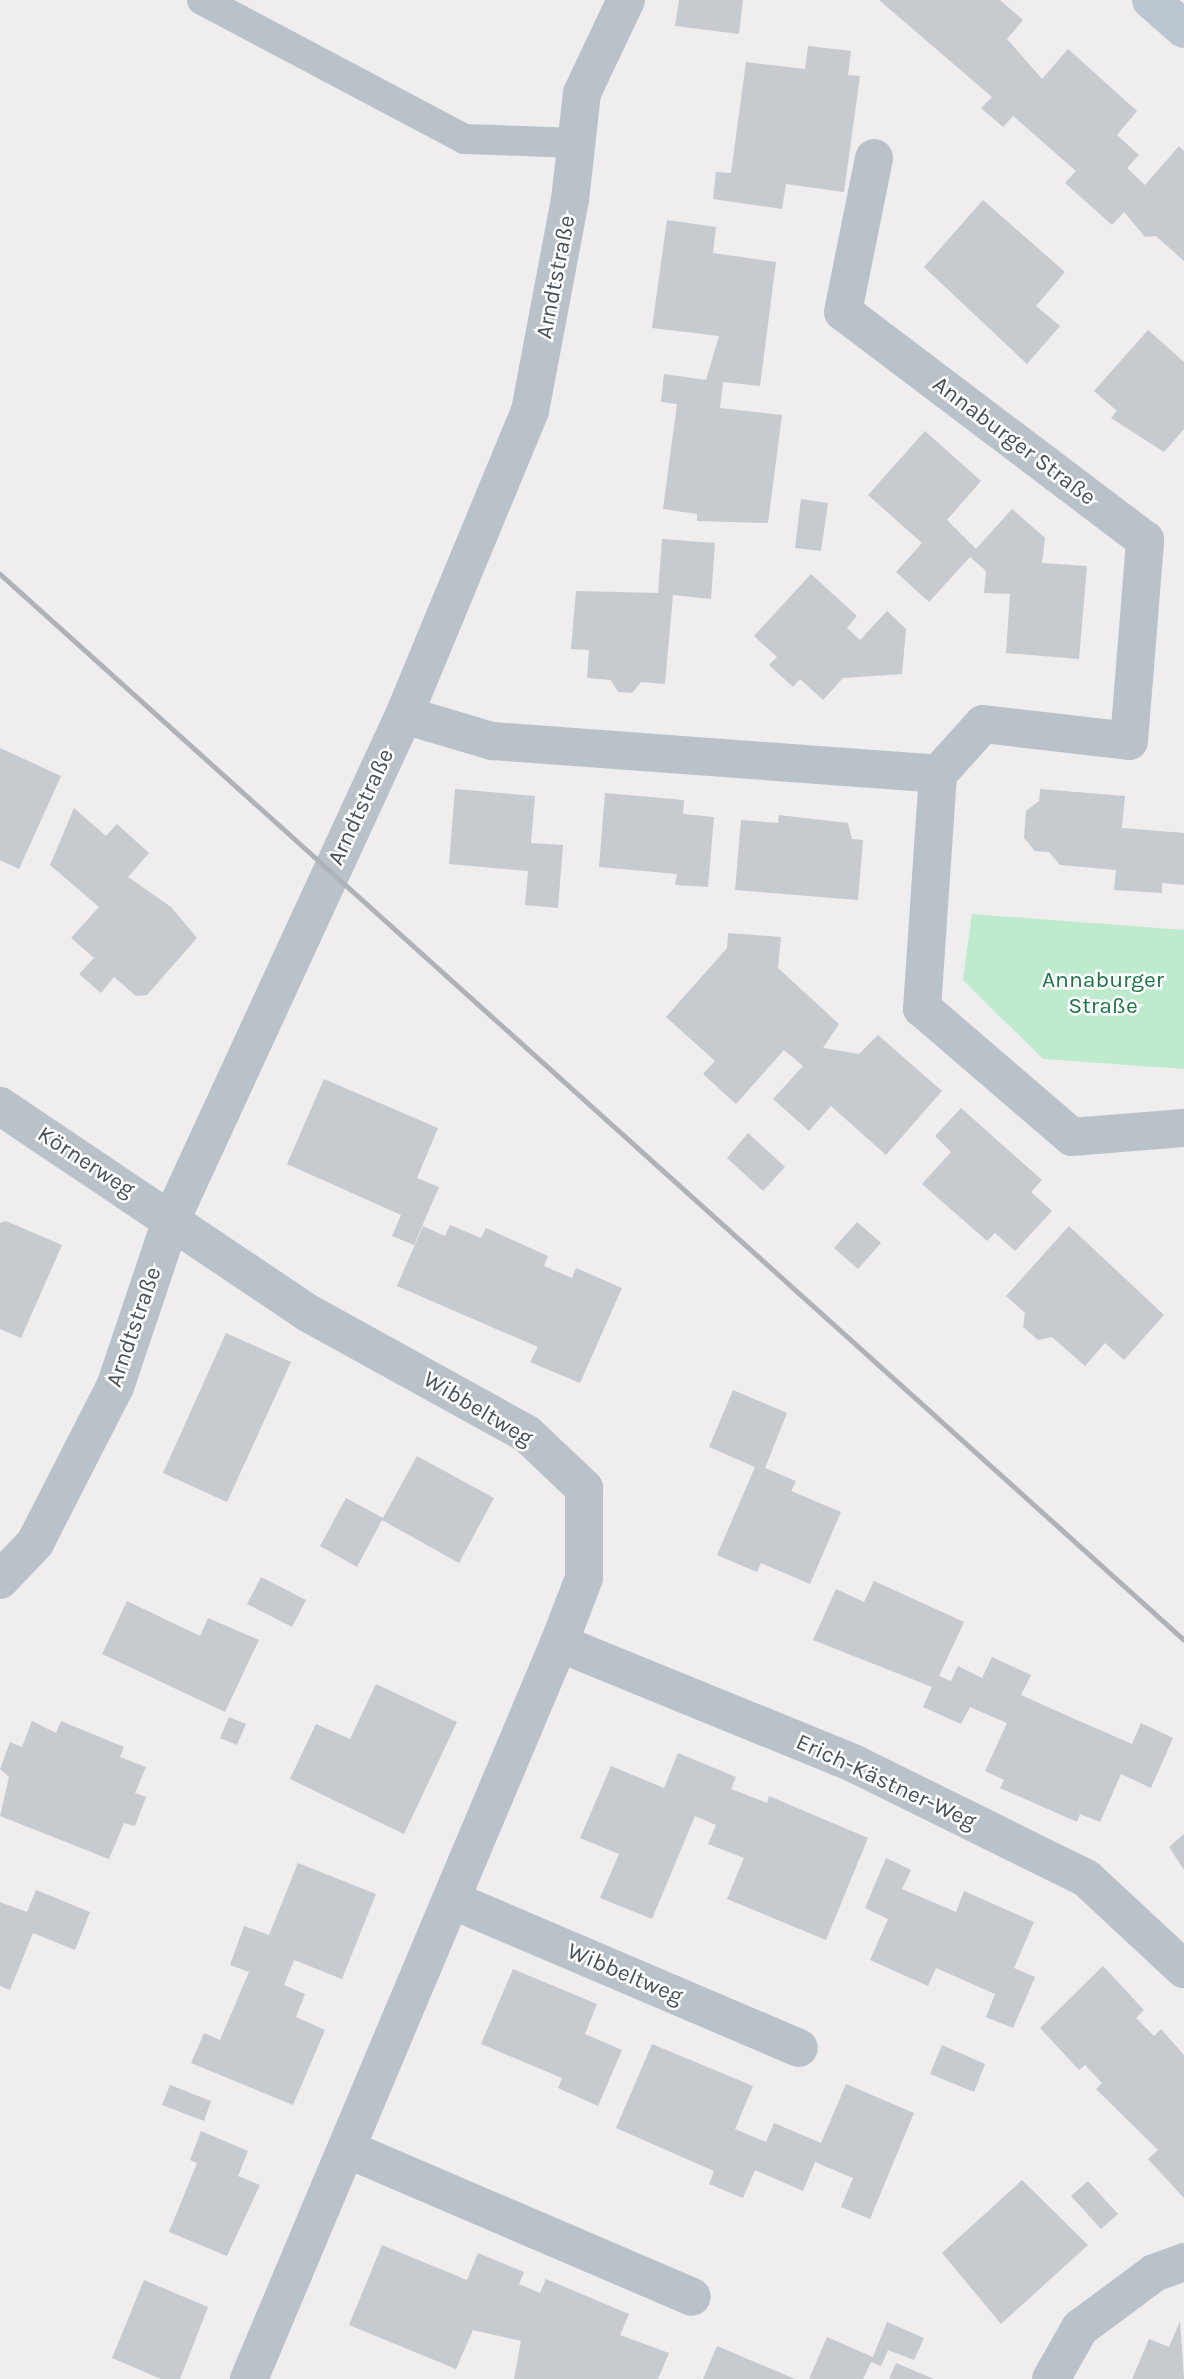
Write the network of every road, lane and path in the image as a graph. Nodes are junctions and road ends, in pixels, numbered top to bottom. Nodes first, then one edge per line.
1 (202, 0) edge
2 (626, 0) edge
3 (1151, 0) edge
4 (1184, 29) edge
5 (577, 143) junction
6 (874, 158) dead end
7 (404, 715) junction
8 (938, 774) junction
9 (0, 1106) edge
10 (1184, 1128) edge
11 (172, 1218) junction
12 (0, 1580) edge
13 (559, 1643) junction
14 (452, 1900) junction
15 (1184, 1969) edge
16 (799, 2048) dead end
17 (347, 2149) junction
18 (1184, 2262) edge
19 (692, 2297) dead end
20 (249, 2379) edge
21 (1052, 2379) edge

1 - 5 lane
2 - 5 street, Arndtstraße
3 - 4 main road
5 - 7 street, Arndtstraße
6 - 8 street, Annaburger Straße
7 - 8 street
7 - 11 street, Arndtstraße
8 - 10 street
9 - 11 street, Körnerweg
11 - 12 street, Arndtstraße
11 - 13 street, Wibbeltweg
13 - 14 street, Wibbeltweg
13 - 15 street, Erich-Kästner-Weg
14 - 16 street, Wibbeltweg
14 - 17 street, Wibbeltweg
17 - 19 street
17 - 20 street, Wibbeltweg
18 - 21 street

